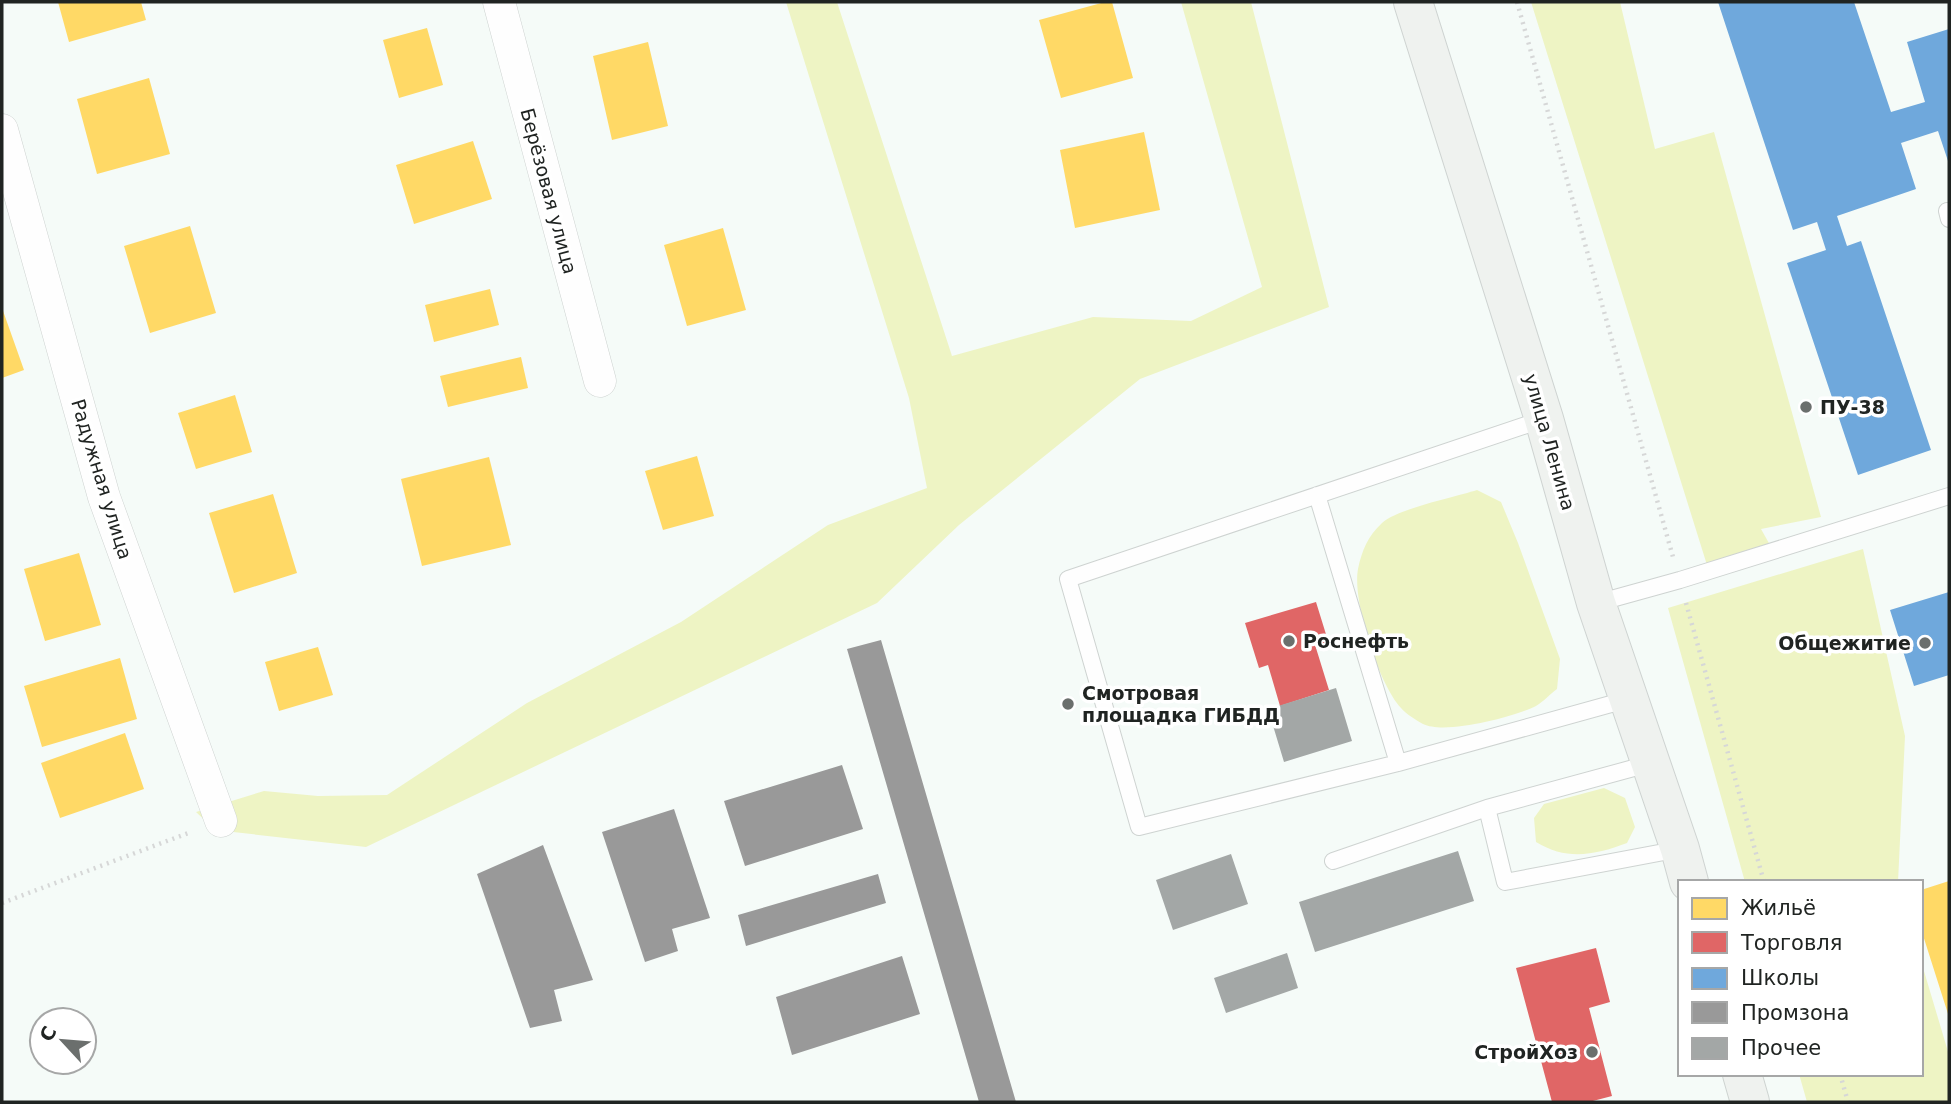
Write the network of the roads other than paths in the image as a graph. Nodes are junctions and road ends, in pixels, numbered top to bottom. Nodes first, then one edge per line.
1 (499, 2) edge
2 (1413, 2) edge
3 (2, 130) edge
4 (600, 381) dead end
5 (1544, 419) junction
6 (1317, 495) junction
7 (1949, 496) edge
8 (1596, 603) junction
9 (1629, 698) junction
10 (1398, 763) junction
11 (1652, 763) junction
12 (1487, 808) junction
13 (221, 821) road end
14 (1333, 861) dead end
15 (1684, 865) edge
16 (1743, 1076) edge
17 (1750, 1102) edge

1 - 4 street, Берёзовая улица
2 - 5 main road, улица Ленина
3 - 13 street, Радужная улица
5 - 6 lane
5 - 8 main road, улица Ленина
6 - 10 lane
6 - 10 lane
7 - 8 lane
8 - 9 main road, улица Ленина
9 - 10 lane
9 - 11 main road, улица Ленина
11 - 12 lane
11 - 15 main road, улица Ленина
12 - 14 lane
12 - 15 lane
16 - 17 main road

